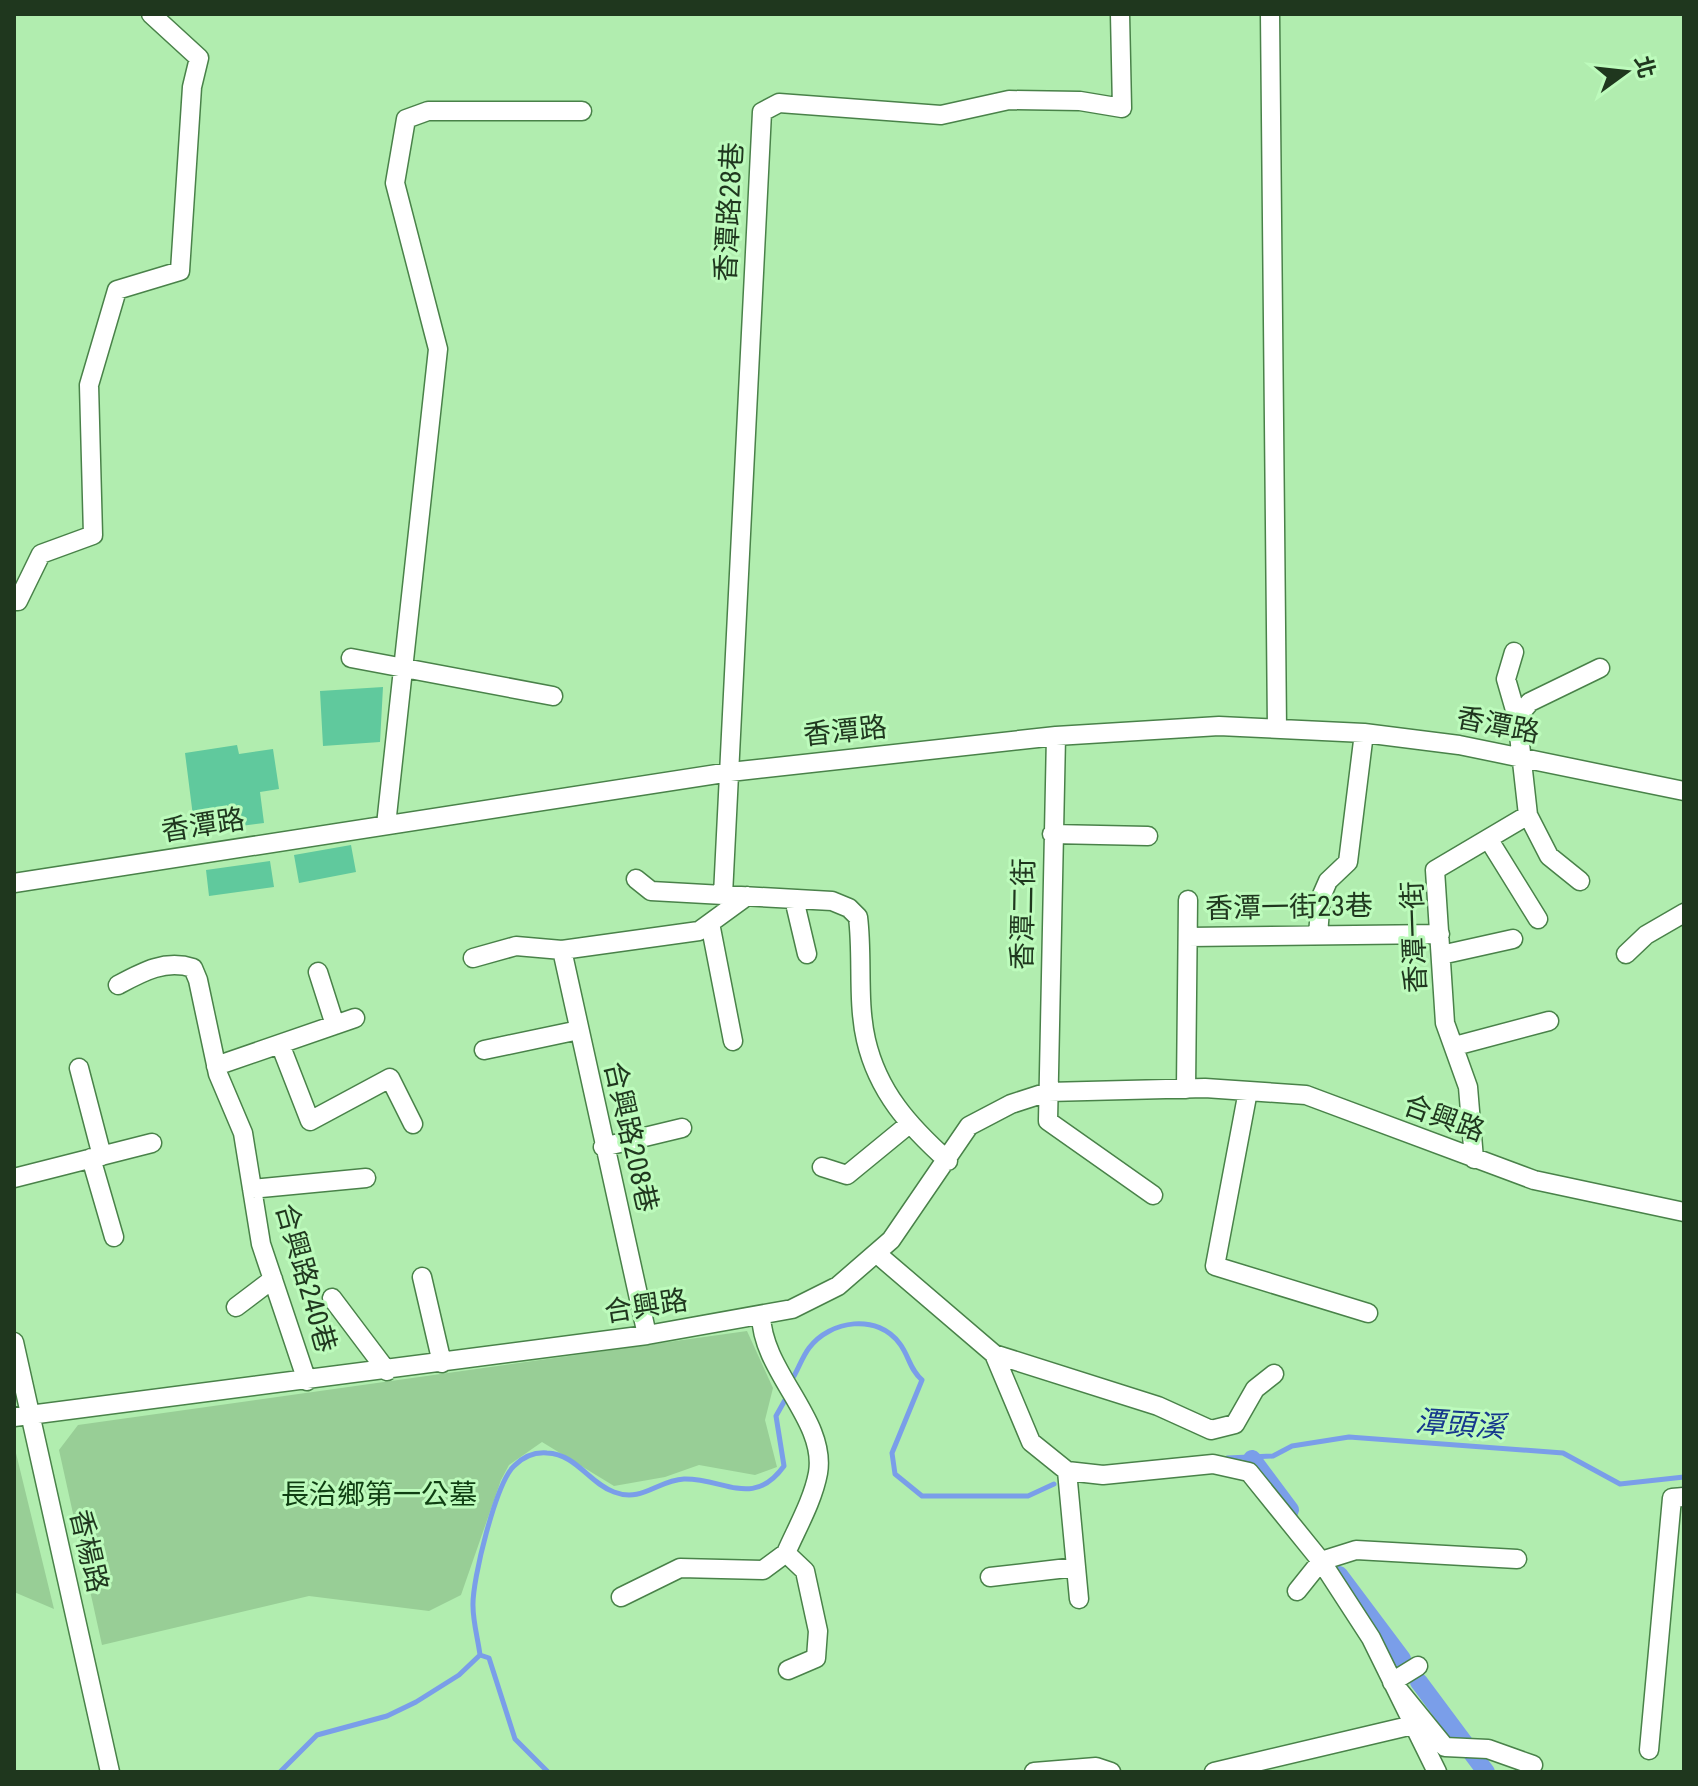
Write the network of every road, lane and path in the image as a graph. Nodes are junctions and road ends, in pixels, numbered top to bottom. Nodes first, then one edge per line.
1 (151, 14) edge
2 (1120, 14) edge
3 (1270, 14) edge
4 (582, 111) dead end
5 (14, 601) edge
6 (1514, 652) dead end
7 (351, 658) dead end
8 (403, 668) junction
9 (1600, 668) dead end
10 (553, 696) dead end
11 (1517, 717) junction
12 (1277, 729) junction
13 (1364, 733) junction
14 (1056, 736) junction
15 (1523, 758) junction
16 (730, 772) junction
17 (1684, 791) edge
18 (1528, 815) junction
19 (386, 825) junction
20 (1052, 834) junction
21 (1148, 836) dead end
22 (1489, 840) junction
23 (636, 879) dead end
24 (1580, 881) dead end
25 (14, 883) edge
26 (723, 895) junction
27 (747, 896) junction
28 (794, 899) junction
29 (1188, 900) dead end
30 (1684, 913) edge
31 (1538, 919) dead end
32 (710, 923) junction
33 (1440, 934) junction
34 (1318, 935) junction
35 (1188, 937) junction
36 (1513, 939) dead end
37 (562, 950) junction
38 (807, 954) dead end
39 (1626, 954) dead end
40 (1441, 955) junction
41 (473, 958) dead end
42 (318, 972) dead end
43 (118, 985) dead end
44 (355, 1018) dead end
45 (1549, 1021) dead end
46 (335, 1025) junction
47 (579, 1030) junction
48 (733, 1041) dead end
49 (280, 1044) junction
50 (1455, 1046) junction
51 (484, 1050) dead end
52 (216, 1066) junction
53 (79, 1068) dead end
54 (1186, 1089) junction
55 (1248, 1091) junction
56 (1048, 1092) junction
57 (413, 1124) dead end
58 (908, 1125) junction
59 (682, 1128) dead end
60 (152, 1143) dead end
61 (603, 1147) junction
62 (97, 1157) junction
63 (1474, 1159) junction
64 (948, 1161) junction
65 (822, 1167) dead end
66 (14, 1178) edge
67 (366, 1178) dead end
68 (252, 1189) junction
69 (1153, 1195) dead end
70 (1684, 1212) edge
71 (114, 1237) dead end
72 (876, 1253) junction
73 (422, 1277) dead end
74 (273, 1279) junction
75 (332, 1298) dead end
76 (236, 1307) dead end
77 (1368, 1313) dead end
78 (761, 1315) junction
79 (647, 1335) junction
80 (14, 1342) edge
81 (994, 1354) junction
82 (442, 1363) junction
83 (387, 1371) junction
84 (1274, 1374) dead end
85 (307, 1381) junction
86 (22, 1416) edge
87 (1211, 1430) junction
88 (1213, 1464) junction
89 (1067, 1471) junction
90 (1684, 1497) edge
91 (786, 1553) junction
92 (1517, 1559) dead end
93 (1321, 1561) junction
94 (1076, 1567) junction
95 (990, 1577) dead end
96 (1297, 1591) dead end
97 (621, 1597) dead end
98 (1079, 1599) dead end
99 (1418, 1666) dead end
100 (788, 1670) dead end
101 (1392, 1682) junction
102 (1413, 1725) junction
103 (1649, 1750) dead end
104 (1533, 1765) dead end
105 (110, 1772) edge
106 (1034, 1772) edge
107 (1111, 1772) edge
108 (1214, 1772) edge
109 (1437, 1772) edge

1 - 5 street
2 - 16 street, 香潭路28巷
3 - 12 street
4 - 8 street
6 - 11 street
7 - 8 street
8 - 10 street
8 - 19 street
9 - 11 street
11 - 15 street
12 - 13 street, 香潭路
12 - 14 street, 香潭路
13 - 15 street, 香潭路
13 - 34 street
14 - 16 street, 香潭路
14 - 20 street, 香潭二街
15 - 17 street, 香潭路
15 - 18 street
16 - 19 street, 香潭路
16 - 26 street
18 - 22 street, 香潭一街
18 - 24 street
19 - 25 street, 香潭路
20 - 21 street
20 - 56 street, 香潭二街
22 - 31 street
22 - 33 street, 香潭一街
23 - 26 street
26 - 27 street
27 - 28 street
27 - 32 street
28 - 38 street
28 - 58 street
29 - 35 street
30 - 39 street
32 - 37 street
32 - 48 street
33 - 34 street, 香潭一街23巷
33 - 40 street, 香潭一街
34 - 35 street, 香潭一街23巷
35 - 54 street
36 - 40 street
37 - 41 street
37 - 47 street, 合興路208巷
40 - 50 street, 香潭一街
42 - 46 street
43 - 52 street, 合興路240巷
44 - 46 street
45 - 50 street
46 - 49 street
47 - 51 street
47 - 61 street, 合興路208巷
49 - 52 street
49 - 57 street
50 - 63 street, 香潭一街
52 - 68 street, 合興路240巷
53 - 62 street
54 - 55 street, 合興路
54 - 56 street, 合興路
55 - 63 street, 合興路
55 - 77 street
56 - 64 street, 合興路
56 - 69 street, 香潭二街
58 - 64 street
58 - 65 street
59 - 61 street
60 - 62 street
61 - 79 street, 合興路208巷
62 - 66 street
62 - 71 street
63 - 70 street, 合興路
64 - 72 street, 合興路
67 - 68 street, 合興路240巷
68 - 74 street, 合興路240巷
72 - 78 street, 合興路
72 - 81 street
73 - 82 street
74 - 76 street
74 - 85 street, 合興路240巷
75 - 83 street
78 - 79 street, 合興路
78 - 91 street
79 - 82 street, 合興路
80 - 86 street, 香楊路
81 - 87 street
81 - 89 street
82 - 83 street, 合興路
83 - 85 street, 合興路
84 - 87 street
85 - 86 street, 合興路
86 - 105 street, 香楊路
87 - 88 street
88 - 89 street
88 - 93 street
89 - 94 street
90 - 103 street
91 - 97 street
91 - 100 street
92 - 93 street
93 - 96 street
93 - 101 street
94 - 95 street
94 - 98 street
99 - 101 street
101 - 102 street
101 - 104 street
102 - 108 street
102 - 109 street
106 - 107 street

